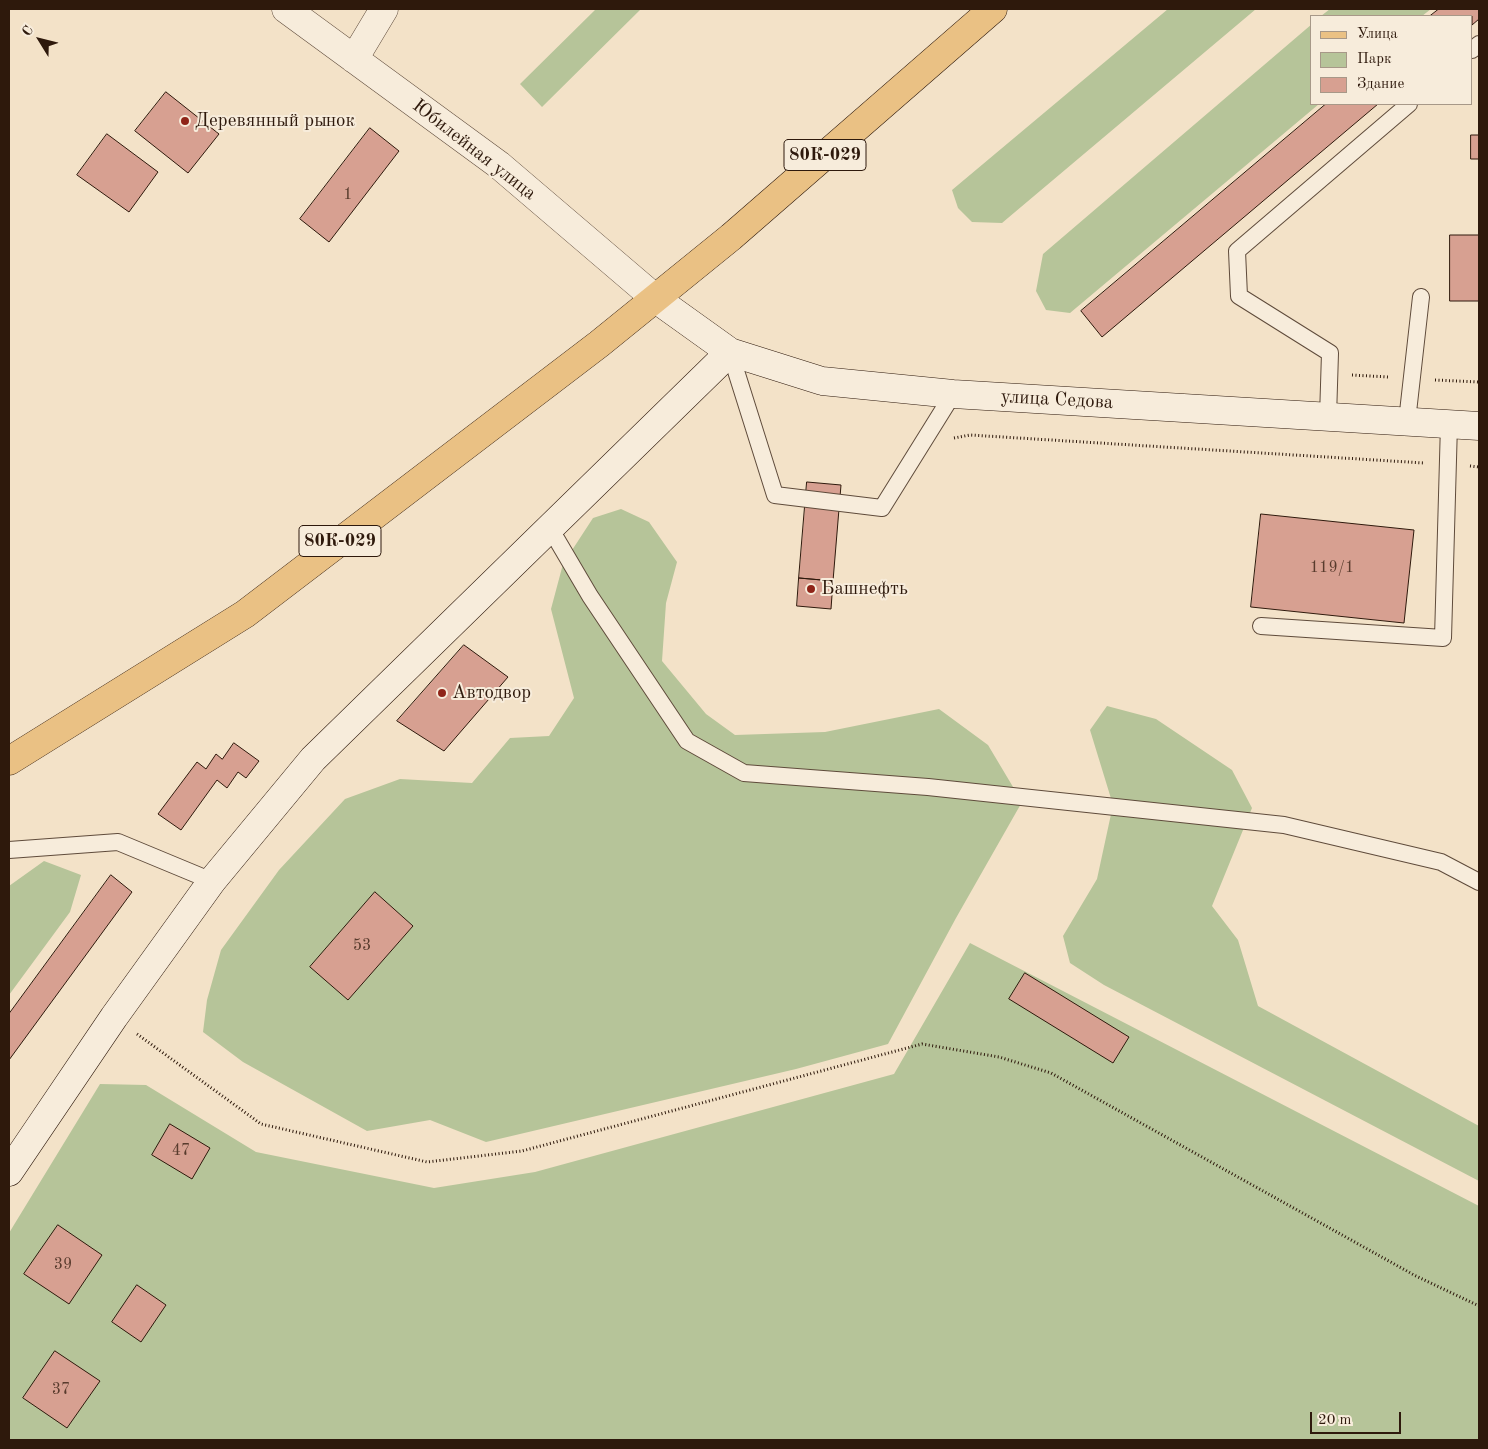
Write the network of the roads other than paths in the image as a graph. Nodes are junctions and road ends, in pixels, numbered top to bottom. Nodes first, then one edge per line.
1 (286, 9) edge
2 (384, 9) edge
3 (993, 9) edge
4 (354, 59) junction
5 (1408, 105) edge
6 (1421, 297) dead end
7 (656, 299) junction
8 (730, 352) junction
9 (953, 394) junction
10 (1328, 416) junction
11 (1407, 421) junction
12 (1449, 424) junction
13 (1479, 426) edge
14 (550, 528) junction
15 (1261, 626) dead end
16 (9, 761) edge
17 (9, 850) edge
18 (212, 880) junction
19 (1479, 882) edge
20 (9, 1172) edge

1 - 4 street, Юбилейная улица
2 - 4 street
3 - 7 main road, 80К-029
4 - 7 street, Юбилейная улица
5 - 10 lane
6 - 11 lane
7 - 8 street, улица Седова
7 - 16 main road, 80К-029
8 - 9 street, улица Седова
8 - 9 lane
8 - 14 street
9 - 10 street, улица Седова
10 - 11 street, улица Седова
11 - 12 street, улица Седова
12 - 13 street, улица Седова
12 - 15 lane
14 - 18 street
14 - 19 lane
17 - 18 lane
18 - 20 street

